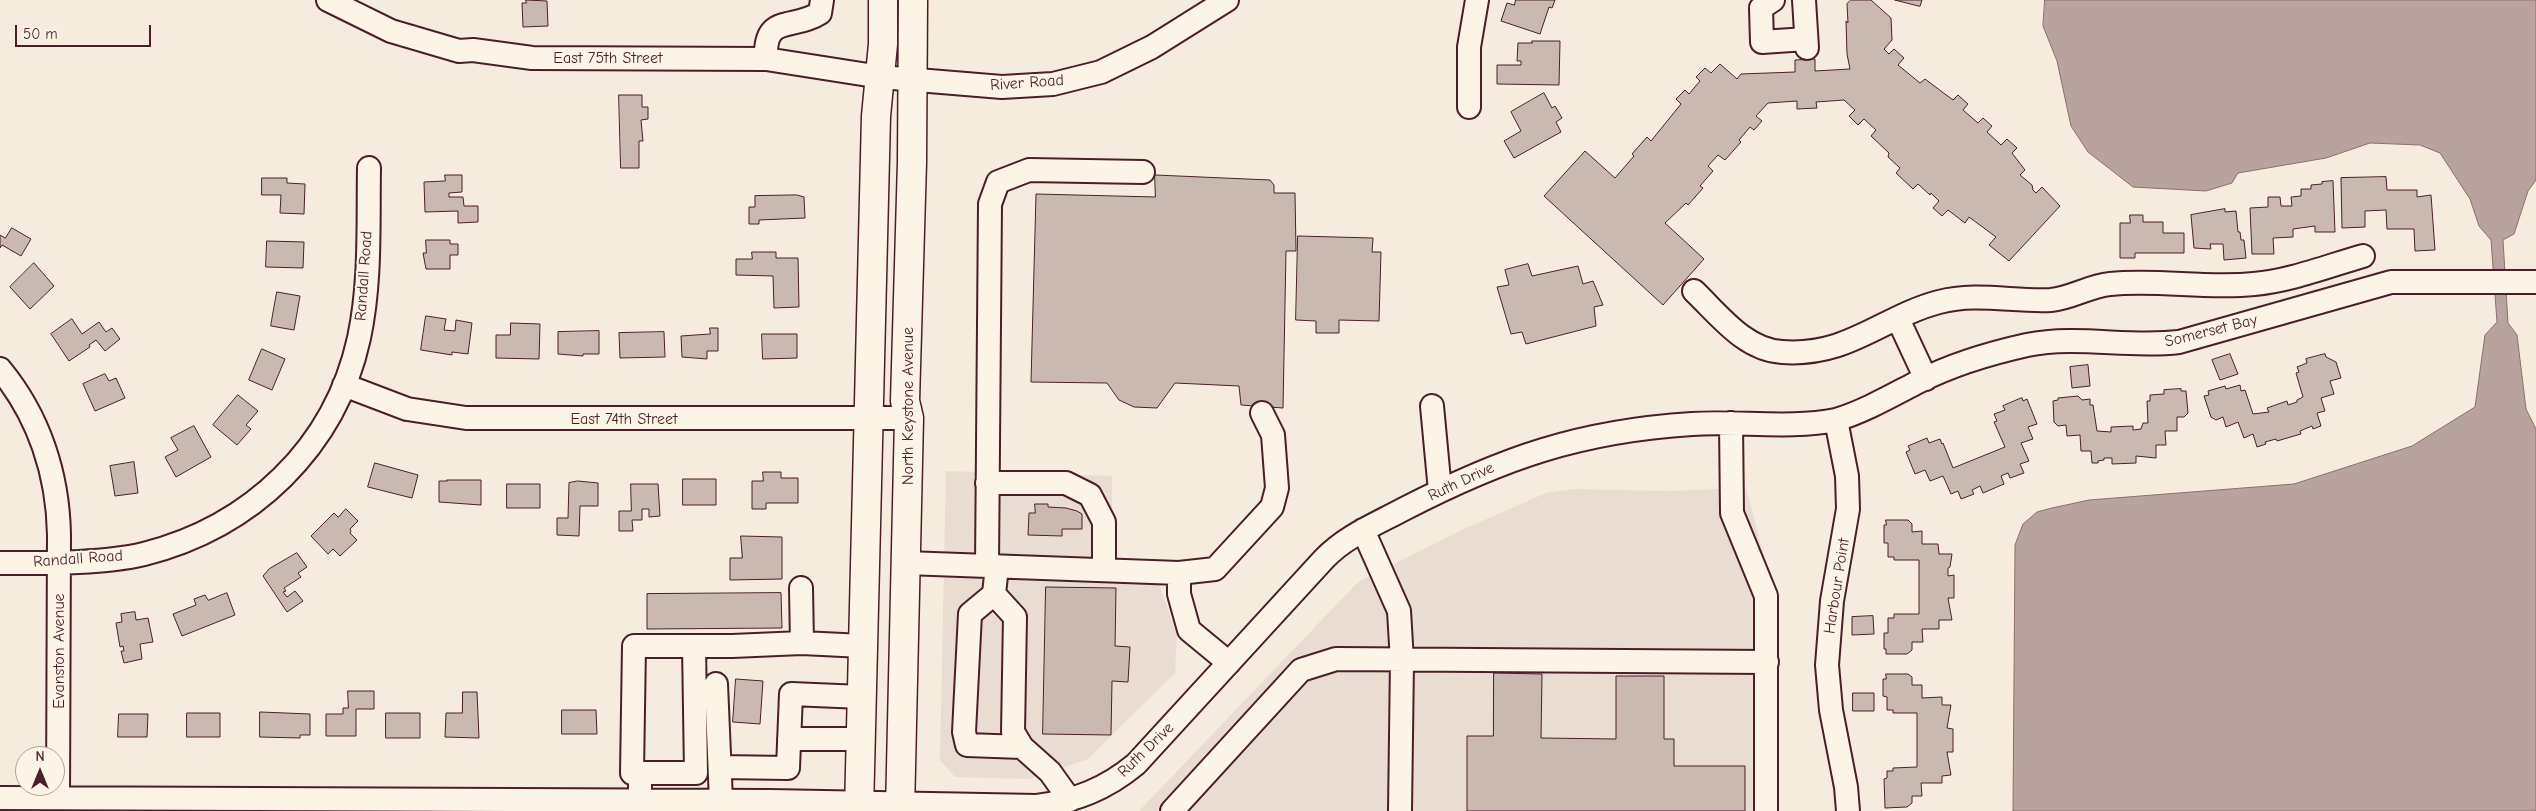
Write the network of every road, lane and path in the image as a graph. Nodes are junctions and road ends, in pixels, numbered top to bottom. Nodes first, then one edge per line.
1 (328, 0) edge
2 (822, 0) edge
3 (883, 0) edge
4 (913, 0) edge
5 (1228, 0) edge
6 (1477, 0) edge
7 (1773, 0) edge
8 (1804, 0) edge
9 (1198, 8) edge
10 (766, 59) junction
11 (896, 79) junction
12 (1469, 107) dead end
13 (369, 168) dead end
14 (1143, 172) dead end
15 (2363, 256) dead end
16 (2536, 282) edge
17 (1694, 291) dead end
18 (1892, 322) junction
19 (0, 368) edge
20 (1919, 382) junction
21 (344, 385) junction
22 (1432, 406) dead end
23 (1262, 413) dead end
24 (869, 417) junction
25 (909, 418) junction
26 (1836, 420) junction
27 (1731, 423) junction
28 (987, 483) junction
29 (1440, 490) junction
30 (1363, 530) junction
31 (59, 561) junction
32 (906, 563) junction
33 (0, 564) edge
34 (992, 566) junction
35 (1104, 570) junction
36 (1179, 573) junction
37 (801, 588) dead end
38 (994, 594) junction
39 (802, 643) junction
40 (694, 646) junction
41 (863, 646) junction
42 (1402, 661) junction
43 (1767, 662) junction
44 (1229, 663) junction
45 (716, 684) dead end
46 (862, 697) junction
47 (789, 738) junction
48 (861, 739) junction
49 (1022, 747) junction
50 (720, 767) junction
51 (788, 768) junction
52 (640, 774) junction
53 (0, 798) edge
54 (58, 798) junction
55 (721, 801) junction
56 (776, 804) edge
57 (1070, 804) edge
58 (344, 805) edge
59 (559, 806) edge
60 (640, 806) edge
61 (859, 806) edge
62 (900, 807) edge
63 (1172, 811) edge
64 (1400, 811) edge
65 (1766, 811) edge
66 (1848, 811) edge

1 - 10 street, East 75th Street
2 - 10 street
3 - 11 main road, North Keystone Avenue
4 - 11 main road, North Keystone Avenue
5 - 9 street, River Road
6 - 12 street
7 - 8 street
9 - 11 street, River Road
10 - 11 street, East 75th Street
11 - 24 main road, North Keystone Avenue
11 - 25 main road, North Keystone Avenue
13 - 21 street, Randall Road
14 - 28 street
15 - 18 street
16 - 20 street, Somerset Bay
17 - 18 street
18 - 20 street
19 - 31 street, Evanston Avenue
20 - 26 street, Somerset Bay
21 - 24 street, East 74th Street
21 - 31 street, Randall Road
22 - 29 street
23 - 36 street
24 - 25 street, East 74th Street
24 - 41 main road, North Keystone Avenue
25 - 32 main road, North Keystone Avenue
26 - 27 street, Ruth Drive
26 - 66 street, Harbour Point
27 - 29 street, Ruth Drive
27 - 43 street
28 - 34 street
28 - 35 street
29 - 30 street, Ruth Drive
30 - 42 street
30 - 44 street, Ruth Drive
31 - 33 street, Randall Road
31 - 54 street, Evanston Avenue
32 - 34 street
32 - 62 main road, North Keystone Avenue
34 - 35 street
34 - 38 street
35 - 36 street
36 - 44 street
37 - 39 street
38 - 49 street
38 - 49 street
39 - 40 street
39 - 41 street
40 - 52 street
40 - 52 street
41 - 46 main road, North Keystone Avenue
42 - 43 street
42 - 63 street
42 - 64 street
43 - 65 street
44 - 57 street, Ruth Drive
45 - 50 street
46 - 47 street
46 - 48 main road, North Keystone Avenue
47 - 48 street
47 - 51 street
48 - 61 main road, North Keystone Avenue
49 - 57 street
50 - 51 street
50 - 55 street
51 - 56 street
52 - 60 street
53 - 54 street
54 - 58 street
55 - 56 street
55 - 60 street
56 - 61 street
57 - 62 street
58 - 59 street
59 - 60 street
61 - 62 street

